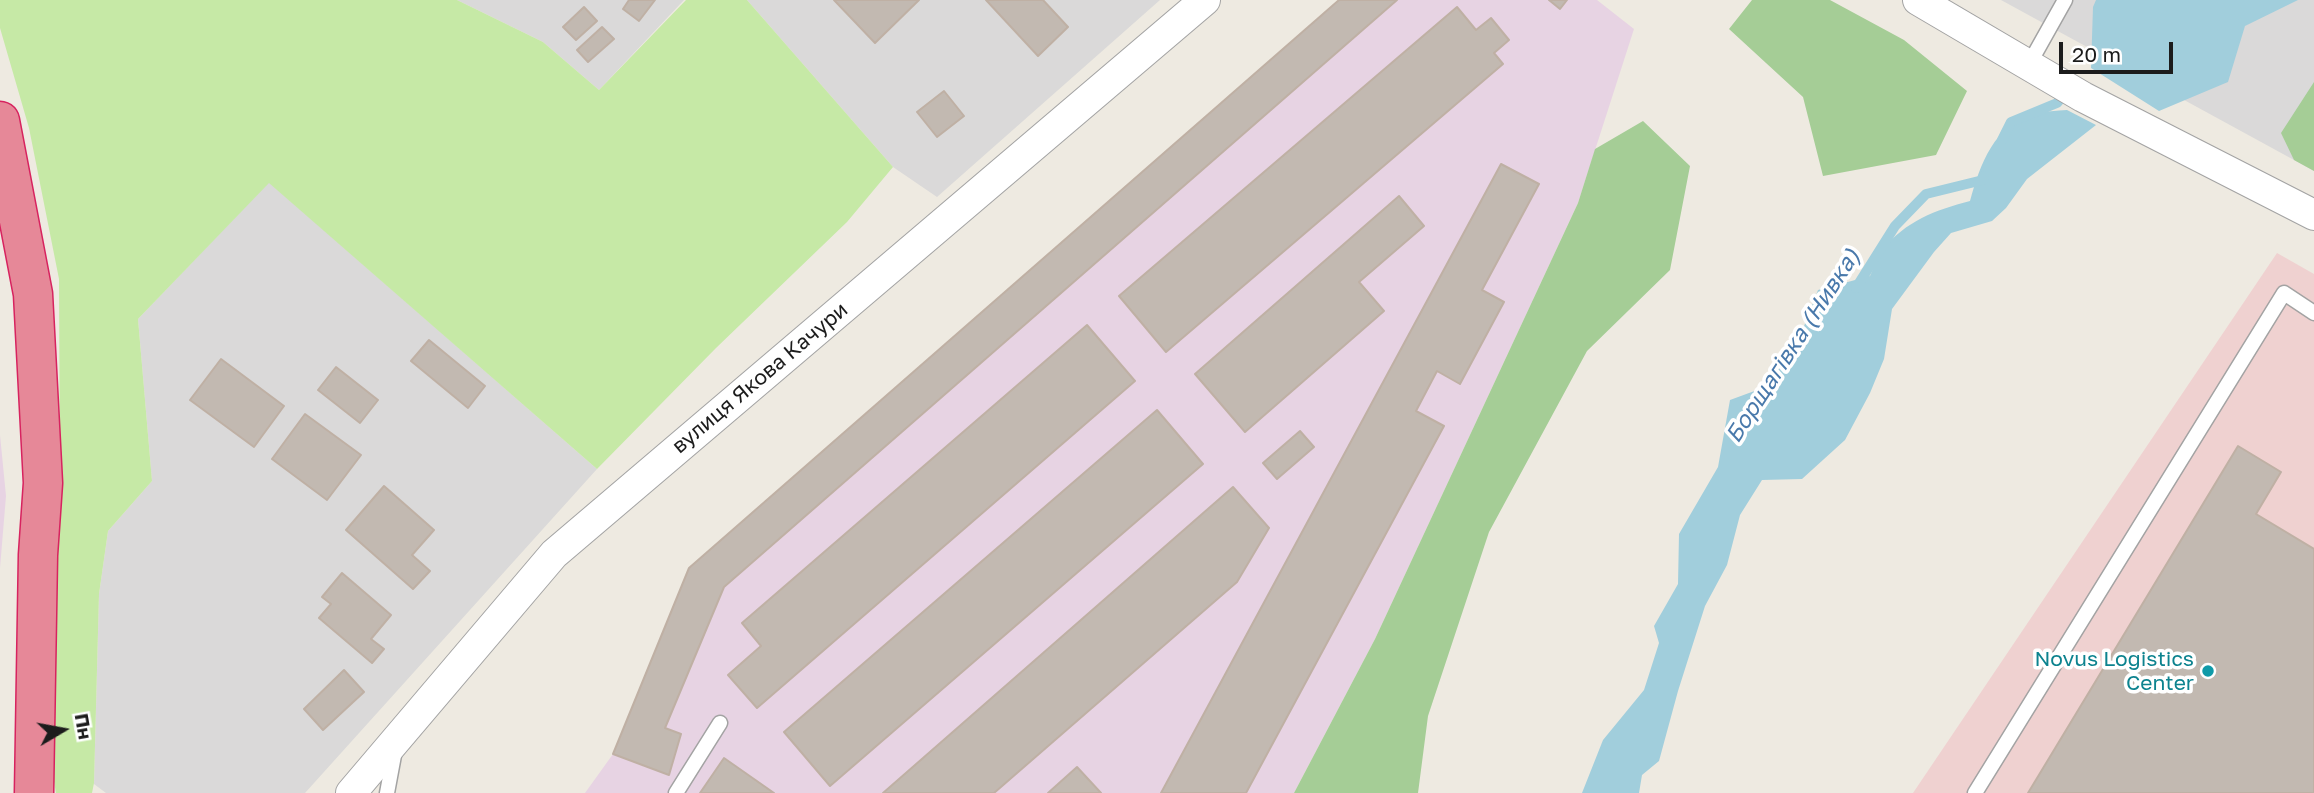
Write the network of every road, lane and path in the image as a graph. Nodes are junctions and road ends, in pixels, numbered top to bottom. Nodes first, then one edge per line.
1 (1205, 0) edge
2 (1918, 0) edge
3 (2065, 0) edge
4 (2040, 72) junction
5 (2, 137) edge
6 (2314, 215) edge
7 (2314, 313) edge
8 (720, 723) dead end
9 (397, 739) junction
10 (34, 793) edge
11 (351, 793) edge
12 (387, 793) edge
13 (676, 793) edge
14 (1975, 793) edge

1 - 9 street, вулиця Якова Качури
2 - 4 street
3 - 4 lane
4 - 6 street
5 - 10 highway
7 - 14 lane
8 - 13 lane
9 - 11 street, вулиця Якова Качури
9 - 12 lane

